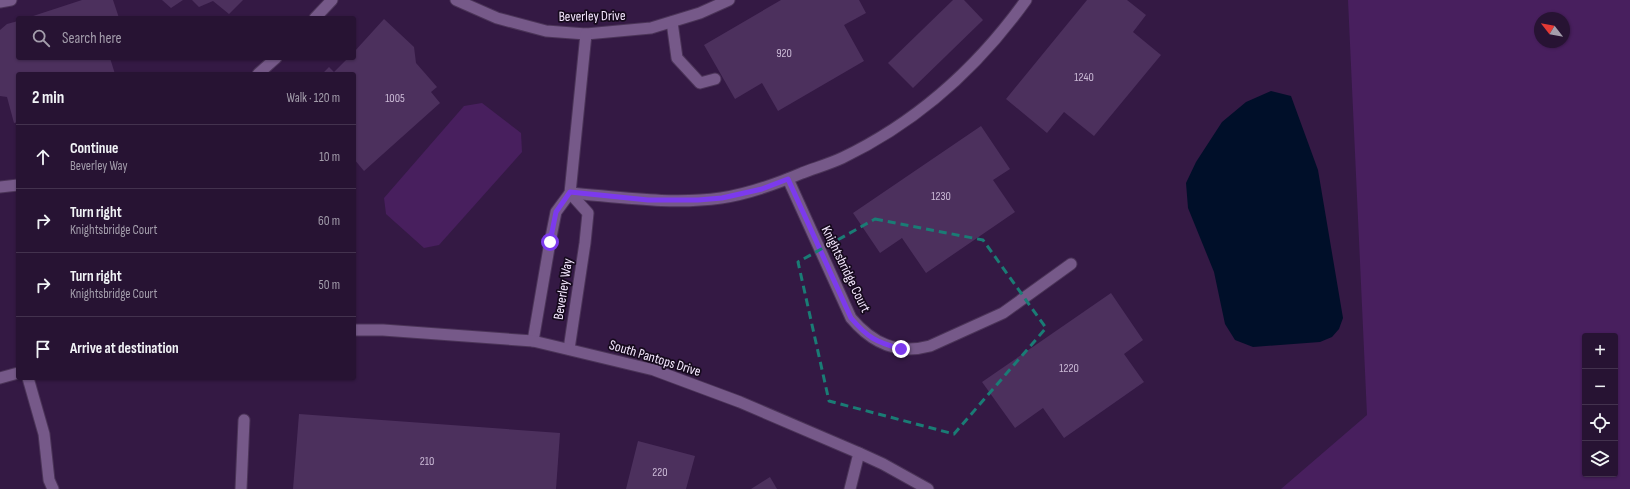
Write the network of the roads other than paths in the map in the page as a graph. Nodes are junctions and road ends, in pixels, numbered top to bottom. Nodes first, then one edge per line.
1 (11, 0) edge
2 (332, 0) edge
3 (456, 0) edge
4 (729, 0) edge
5 (1026, 0) edge
6 (0, 2) edge
7 (317, 16) edge
8 (672, 22) junction
9 (586, 34) junction
10 (274, 60) edge
11 (260, 72) edge
12 (715, 79) dead end
13 (788, 179) junction
14 (16, 184) edge
15 (0, 187) edge
16 (570, 192) junction
17 (1071, 264) dead end
18 (356, 330) edge
19 (533, 341) junction
20 (569, 349) junction
21 (16, 374) edge
22 (0, 378) edge
23 (29, 380) edge
24 (244, 420) dead end
25 (859, 453) junction
26 (53, 489) edge
27 (241, 489) edge
28 (850, 489) edge
29 (928, 489) edge

1 - 6 street
2 - 7 street
3 - 9 street, Beverley Drive
4 - 8 street, Beverley Drive
5 - 13 street
8 - 9 street, Beverley Drive
8 - 12 street
9 - 16 street, Beverley Way
10 - 11 street
13 - 16 street
13 - 17 street, Knightsbridge Court
14 - 15 street
16 - 19 street, Beverley Way
16 - 20 street, Beverley Way
18 - 19 street, South Pantops Drive
19 - 20 street, South Pantops Drive
20 - 25 street, South Pantops Drive
21 - 22 street
23 - 26 street
24 - 27 street
25 - 28 street
25 - 29 street, South Pantops Drive

